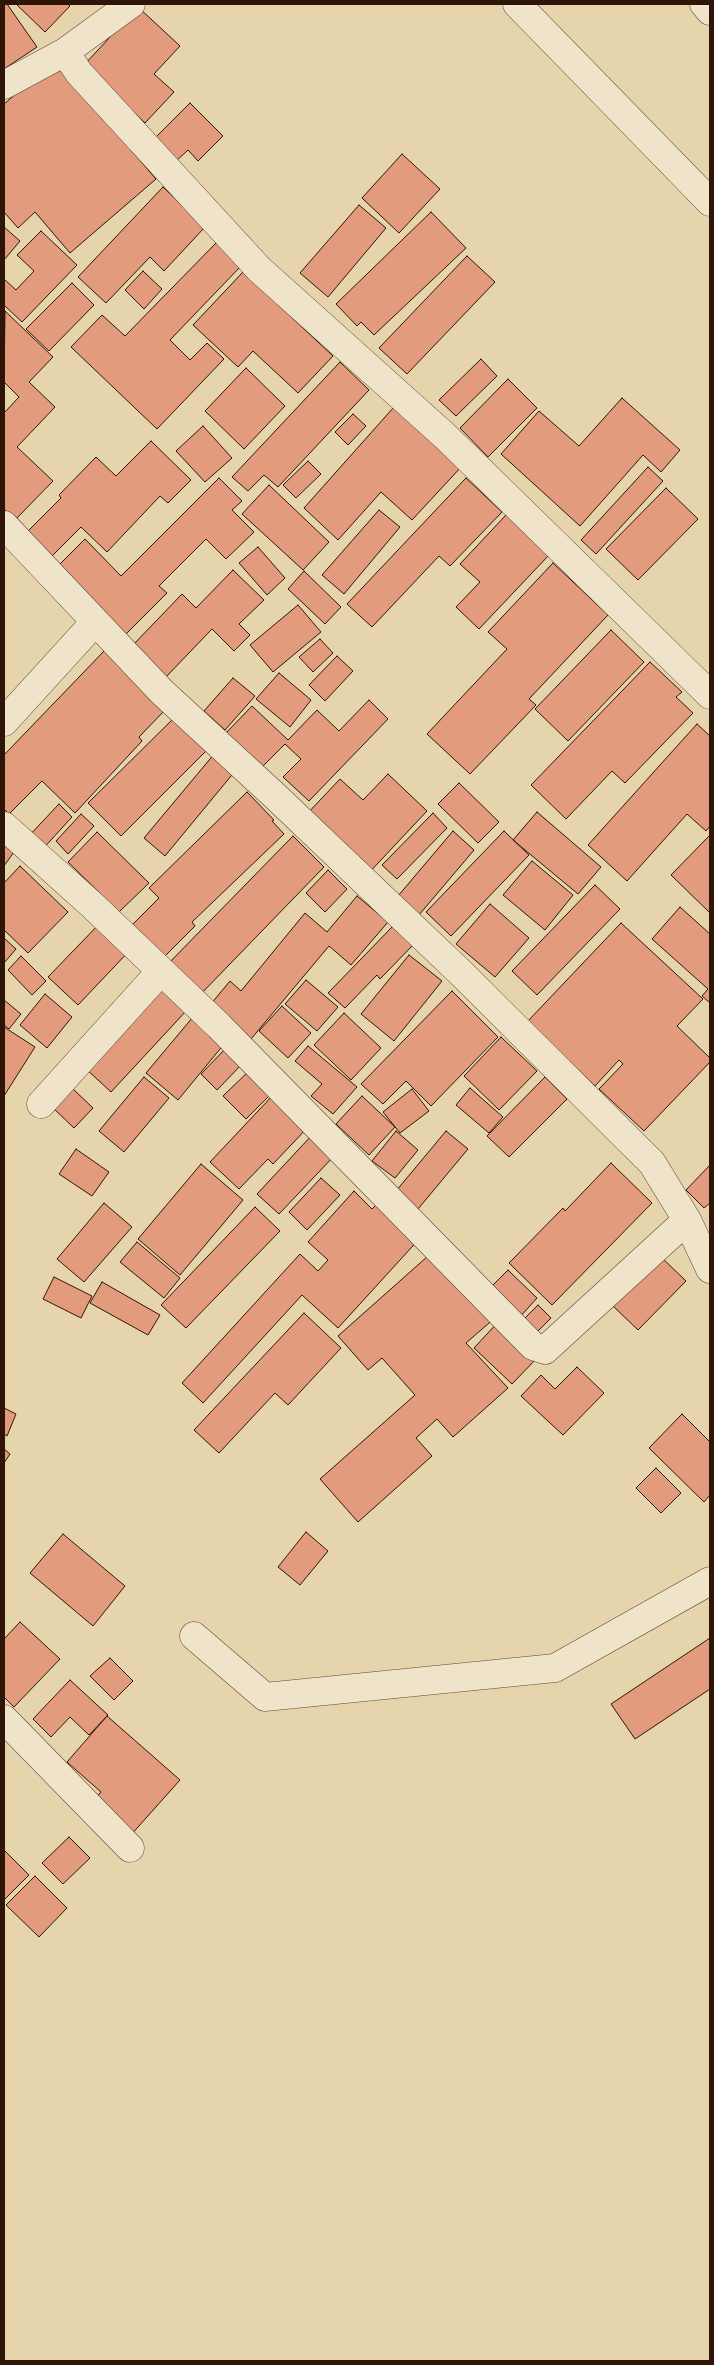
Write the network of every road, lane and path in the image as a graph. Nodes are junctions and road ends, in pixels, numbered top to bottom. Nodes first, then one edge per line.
1 (132, 4) edge
2 (517, 4) edge
3 (704, 4) edge
4 (710, 11) edge
5 (65, 52) junction
6 (4, 85) edge
7 (710, 202) edge
8 (4, 525) edge
9 (95, 622) junction
10 (710, 695) edge
11 (4, 722) edge
12 (4, 826) edge
13 (161, 971) junction
14 (41, 1104) dead end
15 (687, 1220) junction
16 (710, 1269) edge
17 (710, 1581) edge
18 (194, 1636) dead end
19 (4, 1719) edge
20 (130, 1848) dead end

1 - 5 street
2 - 7 street
3 - 4 street
5 - 6 street
5 - 10 street
8 - 9 street
9 - 11 street
9 - 15 street
12 - 13 street
13 - 14 street
13 - 15 street
15 - 16 street
17 - 18 street
19 - 20 street

